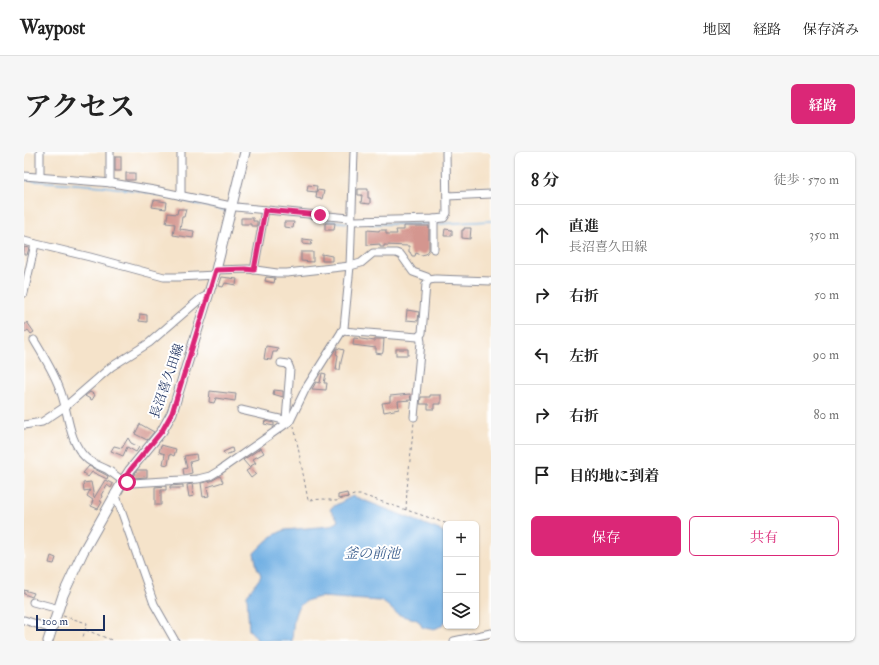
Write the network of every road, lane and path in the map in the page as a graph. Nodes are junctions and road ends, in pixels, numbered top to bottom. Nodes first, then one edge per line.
1 (40, 152) edge
2 (110, 152) edge
3 (181, 152) edge
4 (245, 152) edge
5 (354, 152) edge
6 (446, 152) edge
7 (24, 176) edge
8 (40, 177) junction
9 (110, 183) junction
10 (491, 194) edge
11 (181, 196) junction
12 (447, 196) junction
13 (232, 206) junction
14 (265, 210) junction
15 (351, 219) junction
16 (434, 219) junction
17 (24, 241) edge
18 (35, 244) junction
19 (434, 249) dead end
20 (350, 266) junction
21 (254, 270) junction
22 (216, 273) junction
23 (429, 280) junction
24 (491, 281) edge
25 (24, 293) edge
26 (208, 295) junction
27 (342, 331) junction
28 (420, 336) junction
29 (34, 340) dead end
30 (281, 363) dead end
31 (66, 406) junction
32 (241, 410) dead end
33 (414, 417) joint
34 (288, 421) junction
35 (24, 425) edge
36 (123, 481) junction
37 (115, 493) junction
38 (406, 511) junction
39 (443, 522) edge
40 (34, 602) dead end
41 (58, 612) junction
42 (24, 620) edge
43 (52, 629) junction
44 (85, 630) junction
45 (491, 633) edge
46 (83, 638) dead end
47 (48, 641) edge
48 (114, 641) edge
49 (175, 641) edge
50 (454, 641) edge

1 - 8 street
2 - 9 street
3 - 11 street
4 - 13 main road, 長沼喜久田線
5 - 15 street
6 - 12 street
7 - 8 street
8 - 9 street
9 - 11 street
10 - 12 street
11 - 13 street
12 - 16 street
13 - 14 street
13 - 22 main road, 長沼喜久田線
14 - 15 street
14 - 21 street
15 - 16 street
15 - 20 street
16 - 19 street
17 - 18 street
18 - 22 street
18 - 25 street
20 - 21 street
20 - 23 street
20 - 27 street
21 - 22 street
22 - 26 main road, 長沼喜久田線
23 - 24 street
23 - 28 street
26 - 31 street
26 - 36 main road, 長沼喜久田線
27 - 28 street
27 - 34 street
28 - 33 street
29 - 31 street
30 - 34 street
31 - 35 street
31 - 36 street
32 - 34 street
33 - 38 path
34 - 36 street
34 - 38 path
36 - 37 main road, 長沼喜久田線
37 - 41 main road, 長沼喜久田線
37 - 49 street
38 - 39 path
40 - 41 street
41 - 43 main road, 長沼喜久田線
41 - 44 path
42 - 43 street
43 - 47 main road, 長沼喜久田線
44 - 46 path
44 - 48 path
45 - 50 street

